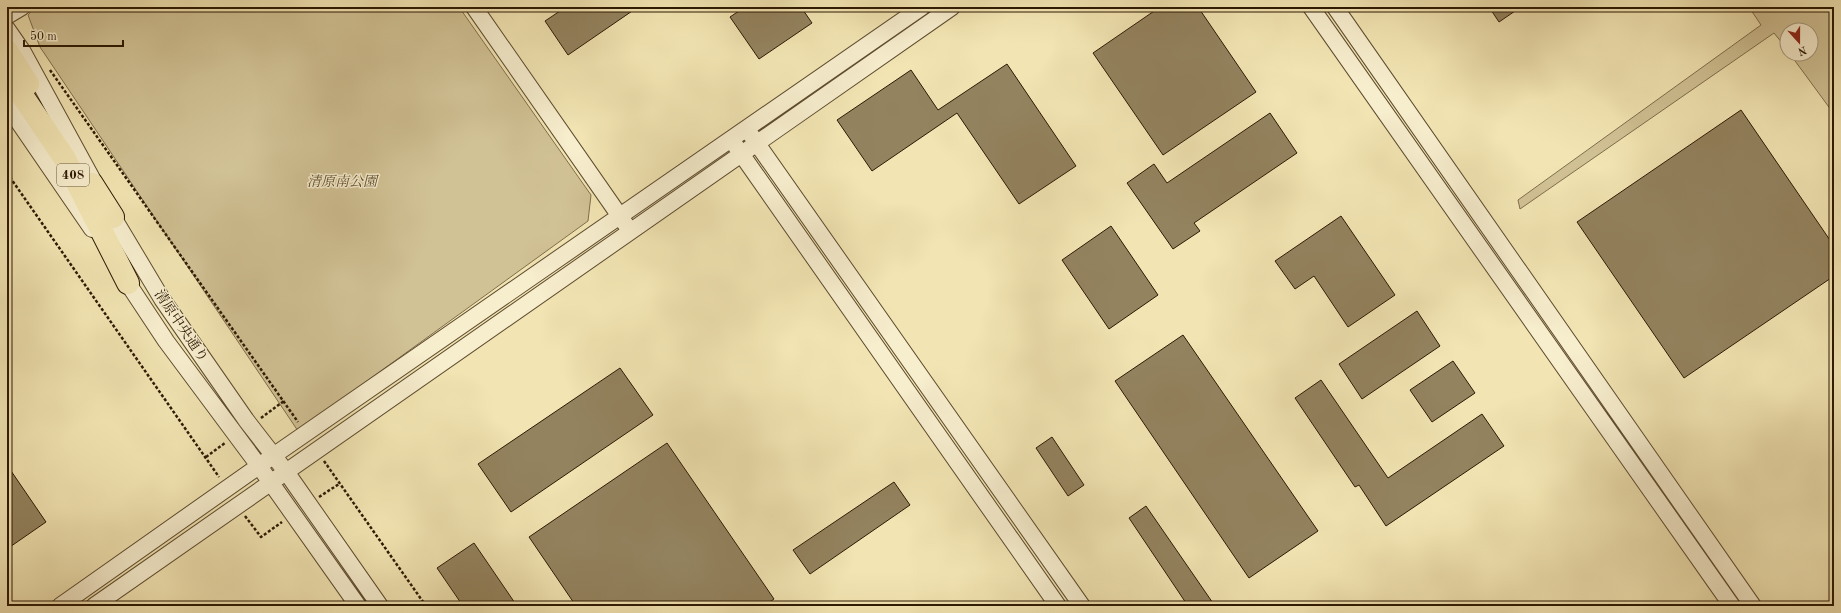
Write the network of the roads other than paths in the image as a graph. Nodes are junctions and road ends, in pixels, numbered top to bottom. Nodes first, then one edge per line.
1 (22, 7) edge
2 (474, 7) edge
3 (922, 7) edge
4 (952, 7) edge
5 (1311, 7) edge
6 (1335, 7) edge
7 (7, 16) edge
8 (7, 29) edge
9 (7, 51) edge
10 (7, 73) edge
11 (7, 105) edge
12 (746, 129) junction
13 (732, 139) junction
14 (756, 143) junction
15 (741, 153) junction
16 (113, 216) junction
17 (620, 216) junction
18 (630, 231) junction
19 (128, 283) junction
20 (273, 456) junction
21 (259, 466) junction
22 (287, 473) junction
23 (271, 484) junction
24 (60, 606) edge
25 (94, 606) edge
26 (358, 606) edge
27 (380, 606) edge
28 (1058, 606) edge
29 (1082, 606) edge
30 (1732, 606) edge
31 (1752, 606) edge

1 - 7 street
2 - 17 street
3 - 12 street
4 - 14 street
5 - 30 street
6 - 31 street
8 - 16 street, 清原中央通り / 408
9 - 16 highway, 408
10 - 19 highway, 408
11 - 19 street, 清原中央通り
12 - 13 street
12 - 14 street
13 - 15 street
13 - 17 street
14 - 15 street
14 - 29 street
15 - 18 street
15 - 28 street
16 - 20 street, 清原中央通り / 408
17 - 18 street
17 - 20 street
18 - 22 street
19 - 21 street, 清原中央通り
20 - 21 street
20 - 22 street, 清原中央通り
21 - 23 street, 清原中央通り
21 - 24 street
22 - 23 street
22 - 27 street, 清原中央通り
23 - 25 street
23 - 26 street, 清原中央通り

